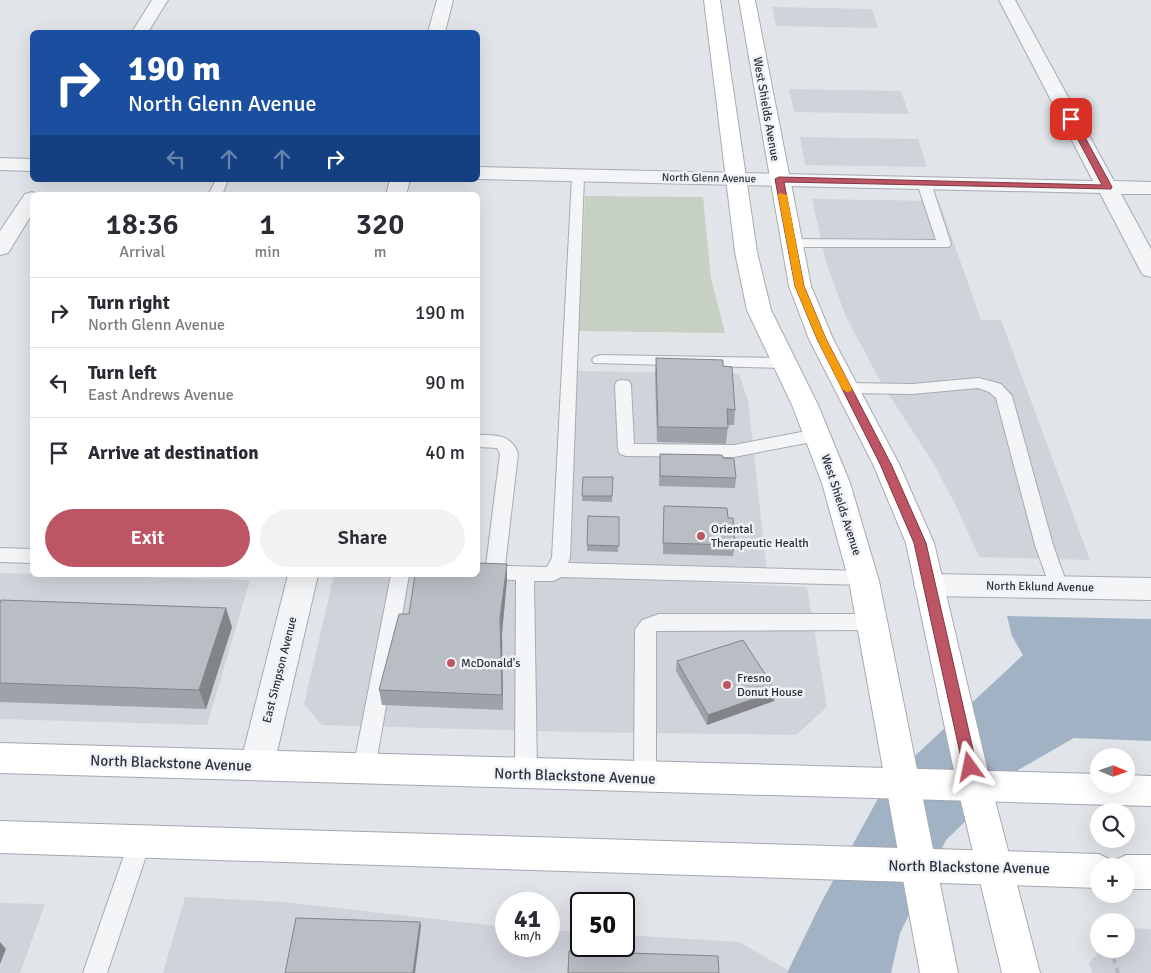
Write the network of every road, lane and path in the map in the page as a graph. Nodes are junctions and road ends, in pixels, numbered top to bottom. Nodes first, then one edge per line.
1 (160, 0) edge
2 (445, 0) edge
3 (712, 0) edge
4 (747, 0) edge
5 (1007, 0) edge
6 (141, 30) edge
7 (438, 30) edge
8 (0, 164) edge
9 (30, 165) edge
10 (480, 174) edge
11 (578, 176) junction
12 (736, 178) junction
13 (779, 179) junction
14 (924, 183) junction
15 (1108, 187) junction
16 (1151, 188) edge
17 (30, 201) edge
18 (792, 243) junction
19 (0, 248) edge
20 (1151, 270) edge
21 (600, 360) dead end
22 (785, 363) junction
23 (622, 385) dead end
24 (847, 388) junction
25 (818, 435) junction
26 (480, 441) edge
27 (0, 555) edge
28 (30, 556) edge
29 (555, 570) junction
30 (486, 572) edge
31 (525, 573) junction
32 (303, 577) edge
33 (400, 577) edge
34 (863, 578) junction
35 (929, 585) junction
36 (1059, 587) junction
37 (1151, 589) edge
38 (872, 622) junction
39 (0, 758) edge
40 (257, 765) junction
41 (364, 769) junction
42 (526, 774) junction
43 (645, 778) junction
44 (903, 783) junction
45 (974, 785) junction
46 (1151, 791) edge
47 (0, 837) edge
48 (140, 841) junction
49 (920, 866) junction
50 (995, 867) junction
51 (1090, 871) edge
52 (1135, 872) edge
53 (1151, 872) edge
54 (1114, 958) edge
55 (95, 973) edge
56 (939, 973) edge
57 (1021, 973) edge
58 (1118, 973) edge

1 - 6 street
2 - 7 street
3 - 12 main road, West Shields Avenue
4 - 13 main road, West Shields Avenue
5 - 15 street
8 - 9 street
10 - 11 street, North Glenn Avenue
11 - 12 street, North Glenn Avenue
11 - 29 lane
12 - 13 street, North Glenn Avenue
12 - 22 main road, West Shields Avenue
13 - 14 street, North Glenn Avenue
13 - 18 main road, West Shields Avenue
14 - 15 street, North Glenn Avenue
14 - 18 lane
15 - 16 street, North Glenn Avenue
15 - 20 street
17 - 19 street
18 - 24 main road, West Shields Avenue
21 - 22 lane
22 - 25 main road, West Shields Avenue
23 - 25 lane
24 - 35 main road, West Shields Avenue
24 - 36 lane
25 - 34 main road, West Shields Avenue
26 - 30 lane
27 - 28 lane
29 - 31 lane
29 - 34 lane
30 - 31 lane
31 - 42 lane
32 - 40 street, East Simpson Avenue
33 - 41 lane
34 - 38 main road, West Shields Avenue
35 - 36 street, North Eklund Avenue
35 - 45 main road, West Shields Avenue
36 - 37 street, North Eklund Avenue
38 - 43 lane
38 - 44 main road, West Shields Avenue
39 - 40 main road, North Blackstone Avenue
40 - 41 main road, North Blackstone Avenue
41 - 42 main road, North Blackstone Avenue
42 - 43 main road, North Blackstone Avenue
43 - 44 main road, North Blackstone Avenue
44 - 45 main road, North Blackstone Avenue
44 - 49 main road, West Shields Avenue
45 - 46 main road, North Blackstone Avenue
45 - 50 main road, West Shields Avenue
47 - 48 main road, North Blackstone Avenue
48 - 49 main road, North Blackstone Avenue
48 - 55 lane
49 - 50 main road, North Blackstone Avenue
49 - 56 main road, West Shields Avenue
50 - 51 main road, North Blackstone Avenue
50 - 57 main road, West Shields Avenue
52 - 53 main road
54 - 58 path

